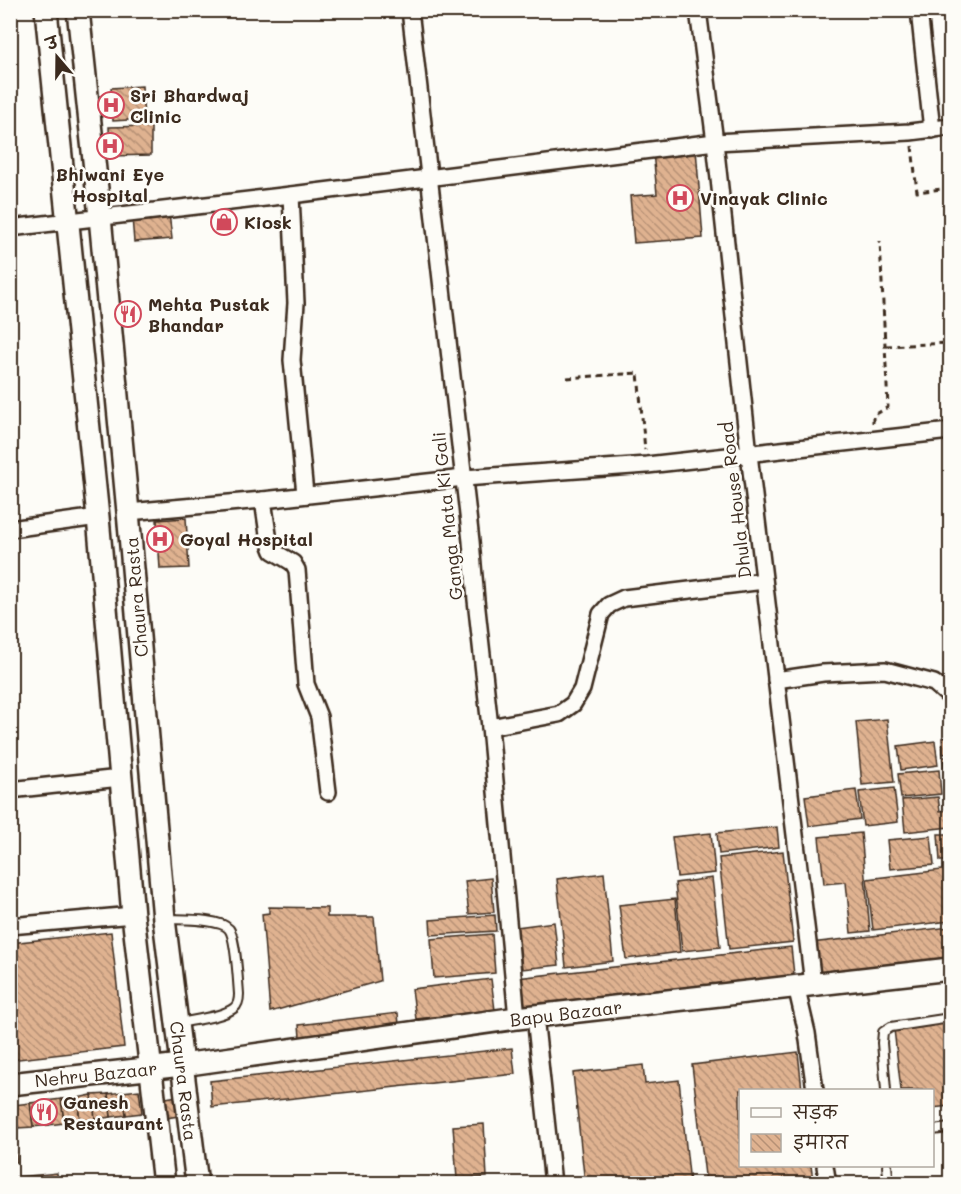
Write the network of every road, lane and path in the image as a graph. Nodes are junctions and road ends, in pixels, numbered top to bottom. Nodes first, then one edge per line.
1 (46, 10) edge
2 (78, 10) edge
3 (410, 10) edge
4 (698, 10) edge
5 (919, 10) edge
6 (951, 127) edge
7 (932, 130) junction
8 (910, 132) junction
9 (715, 142) junction
10 (430, 177) junction
11 (951, 188) edge
12 (291, 195) junction
13 (100, 217) junction
14 (69, 221) junction
15 (10, 228) edge
16 (880, 241) dead end
17 (951, 343) edge
18 (886, 346) junction
19 (567, 378) dead end
20 (951, 431) edge
21 (873, 440) junction
22 (749, 454) junction
23 (647, 465) junction
24 (464, 478) junction
25 (305, 494) junction
26 (263, 500) junction
27 (128, 512) junction
28 (98, 517) junction
29 (10, 529) edge
30 (764, 581) junction
31 (776, 680) junction
32 (951, 697) edge
33 (490, 727) junction
34 (120, 778) junction
35 (10, 790) edge
36 (328, 792) dead end
37 (133, 915) junction
38 (164, 919) junction
39 (10, 926) edge
40 (951, 969) edge
41 (805, 985) junction
42 (526, 1017) junction
43 (951, 1018) edge
44 (177, 1023) junction
45 (182, 1065) junction
46 (151, 1068) junction
47 (10, 1084) edge
48 (815, 1089) edge
49 (886, 1089) edge
50 (951, 1128) edge
51 (934, 1130) edge
52 (825, 1167) edge
53 (887, 1167) edge
54 (164, 1184) edge
55 (197, 1184) edge
56 (553, 1184) edge
57 (828, 1184) edge
58 (889, 1184) edge

1 - 14 street, Chaura Rasta
2 - 13 street, Chaura Rasta
3 - 10 street, Ganga Mata Ki Gali
4 - 9 street, Dhula House Road
5 - 7 street
6 - 7 street
7 - 8 street
8 - 9 street
8 - 11 path
9 - 10 street
9 - 22 street, Dhula House Road
10 - 12 street
10 - 24 street, Ganga Mata Ki Gali
12 - 13 street
12 - 25 street
13 - 14 street
13 - 27 street, Chaura Rasta
14 - 15 street
14 - 28 street, Chaura Rasta
16 - 18 path
17 - 18 path
18 - 21 path
19 - 23 path
20 - 21 street
21 - 22 street
22 - 23 street
22 - 30 street, Dhula House Road
23 - 24 street
24 - 25 street
24 - 33 street, Ganga Mata Ki Gali
25 - 26 street
26 - 27 street
26 - 36 street
27 - 38 street, Chaura Rasta
28 - 29 street
28 - 34 street, Chaura Rasta
30 - 31 street, Dhula House Road
30 - 33 street
31 - 32 street
31 - 41 street, Dhula House Road
33 - 42 street, Ganga Mata Ki Gali
34 - 35 street
34 - 37 street, Chaura Rasta
37 - 39 street
37 - 46 street, Chaura Rasta
38 - 44 street, Chaura Rasta
38 - 44 lane
40 - 41 street, Bapu Bazaar
41 - 42 street, Bapu Bazaar
41 - 48 street, Dhula House Road
42 - 45 street, Bapu Bazaar
42 - 56 street, Ganga Mata Ki Gali
43 - 49 lane
44 - 45 street, Chaura Rasta
45 - 46 street, Nehru Bazaar
45 - 55 street, Chaura Rasta
46 - 47 street, Nehru Bazaar
46 - 54 street, Chaura Rasta
50 - 51 lane
52 - 57 street
53 - 58 lane

